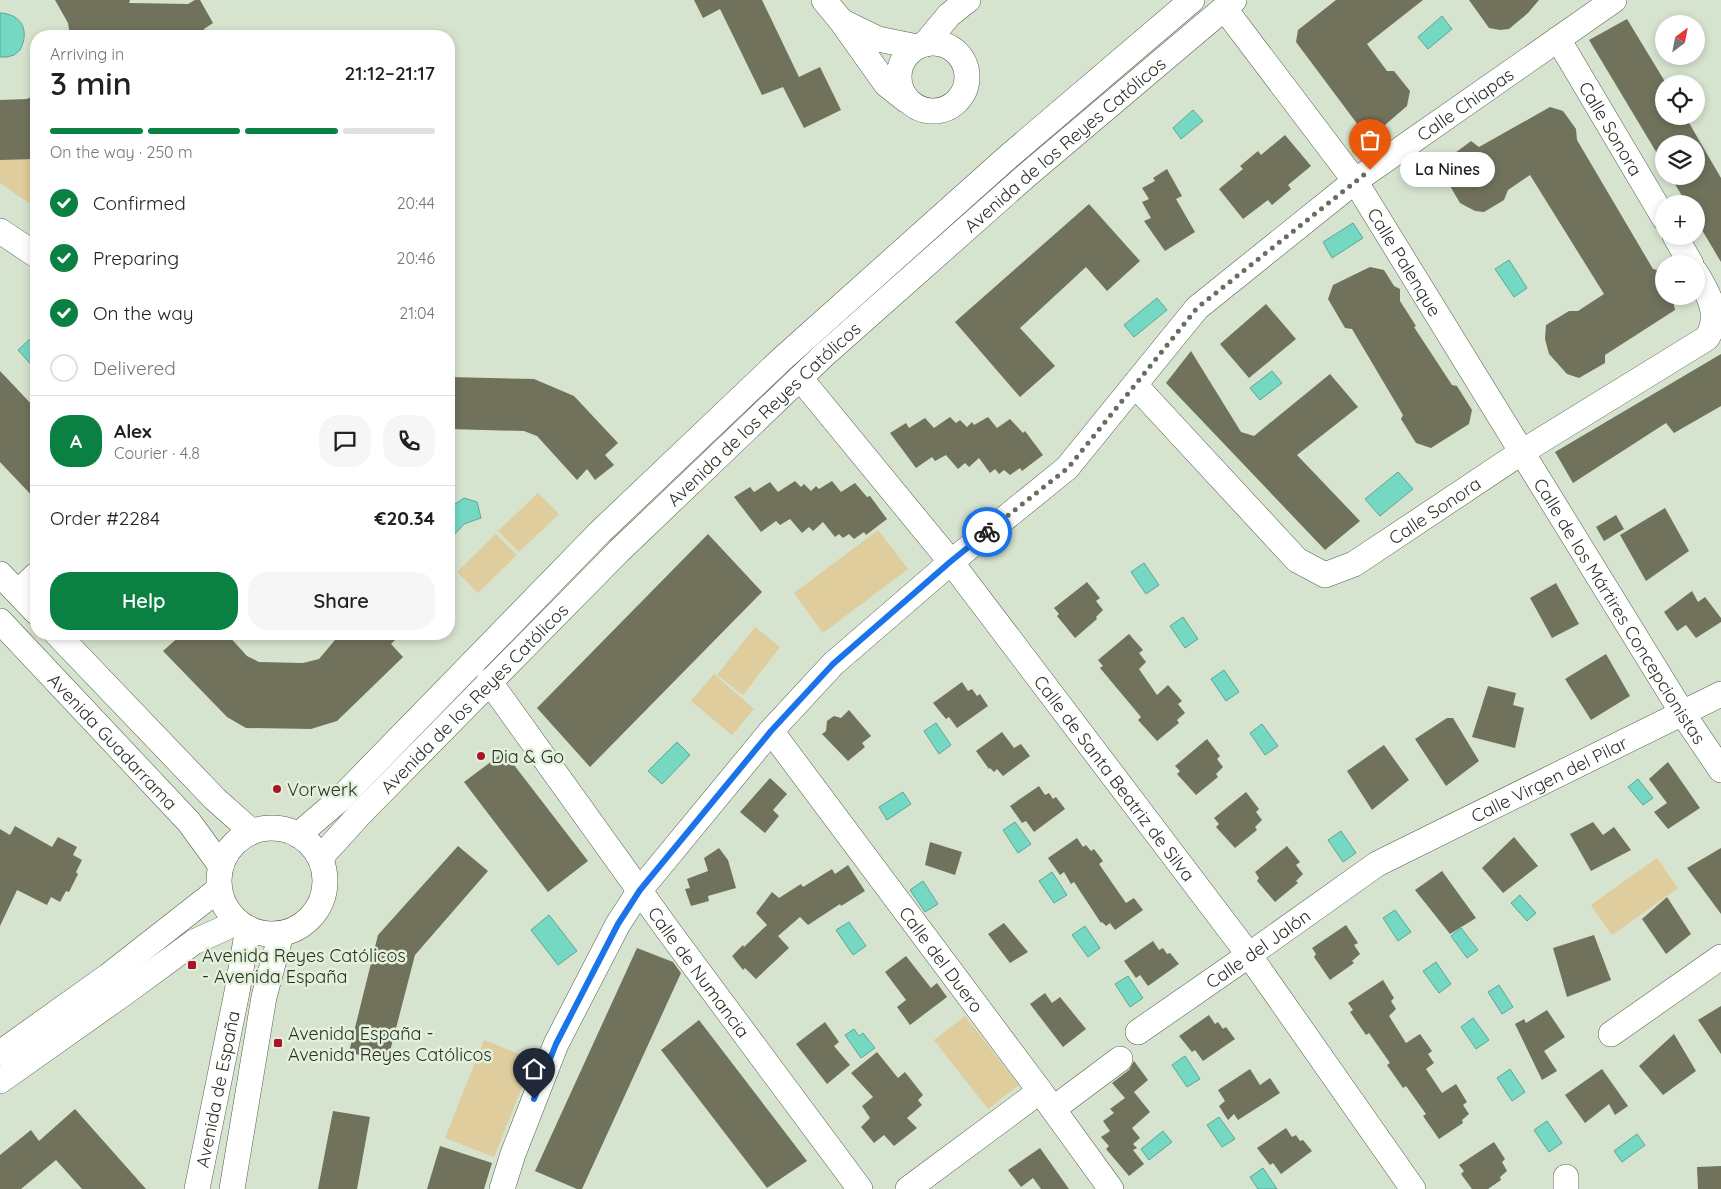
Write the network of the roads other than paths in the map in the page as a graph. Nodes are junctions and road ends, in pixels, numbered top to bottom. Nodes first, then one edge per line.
1 (824, 0) edge
2 (968, 0) edge
3 (1192, 0) edge
4 (1614, 0) edge
5 (1229, 4) edge
6 (949, 15) junction
7 (842, 22) junction
8 (1558, 39) junction
9 (921, 46) junction
10 (951, 48) junction
11 (912, 104) junction
12 (1355, 181) junction
13 (1655, 203) edge
14 (0, 231) edge
15 (30, 251) edge
16 (1705, 288) edge
17 (800, 378) junction
18 (1135, 385) junction
19 (1522, 452) junction
20 (950, 562) junction
21 (0, 574) edge
22 (30, 581) edge
23 (18, 592) junction
24 (30, 605) edge
25 (0, 621) edge
26 (63, 640) edge
27 (489, 681) junction
28 (1721, 694) edge
29 (1683, 714) junction
30 (771, 731) junction
31 (1721, 770) edge
32 (252, 832) junction
33 (298, 835) junction
34 (320, 858) junction
35 (1377, 864) joint
36 (220, 877) junction
37 (640, 890) junction
38 (243, 925) junction
39 (281, 934) junction
40 (1249, 955) junction
41 (1721, 957) edge
42 (1138, 1032) dead end
43 (1611, 1034) dead end
44 (0, 1053) edge
45 (1120, 1059) dead end
46 (0, 1081) edge
47 (1047, 1100) junction
48 (197, 1189) edge
49 (232, 1189) edge
50 (502, 1189) edge
51 (860, 1189) edge
52 (908, 1189) edge
53 (1111, 1189) edge
54 (1413, 1189) edge

1 - 7 street
2 - 6 street
3 - 33 street, Avenida de los Reyes Católicos
4 - 8 street, Calle Chiapas
5 - 12 street, Calle Palenque
5 - 17 street, Avenida de los Reyes Católicos
6 - 9 street
6 - 10 street
7 - 9 street
7 - 11 street
8 - 12 street, Calle Chiapas
8 - 13 street, Calle Sonora
9 - 10 street
9 - 11 street
10 - 11 street
12 - 18 street, Calle Chiapas
12 - 19 street, Calle Palenque
14 - 15 street
16 - 19 street, Calle Sonora
17 - 20 street, Calle de Santa Beatriz de Silva
17 - 27 street, Avenida de los Reyes Católicos
18 - 19 street, Calle Sonora
18 - 20 street, Calle Chiapas
19 - 29 street, Calle de los Mártires Concepcionistas
20 - 30 street, Calle Chiapas
20 - 40 street, Calle de Santa Beatriz de Silva
21 - 23 street
22 - 23 street
23 - 24 street
25 - 36 street, Avenida Guadarrama
26 - 32 street, Avenida Guadarrama
27 - 34 street, Avenida de los Reyes Católicos
27 - 37 street, Calle de Numancia
28 - 29 street, Calle Virgen del Pilar
29 - 31 street, Calle de los Mártires Concepcionistas
29 - 35 street, Calle Virgen del Pilar
30 - 37 street, Calle Chiapas
30 - 47 street, Calle del Duero
32 - 33 street
32 - 36 street
33 - 34 street
34 - 39 street
35 - 40 street, Calle del Jalón
36 - 38 street
36 - 44 street
37 - 50 street, Calle Chiapas
37 - 51 street, Calle de Numancia
38 - 39 street
38 - 46 street
38 - 48 street, Avenida de España
39 - 49 street, Avenida de España
40 - 42 street, Calle del Jalón
40 - 54 street, Calle de Santa Beatriz de Silva
41 - 43 street
45 - 47 street
47 - 52 street
47 - 53 street, Calle del Duero

